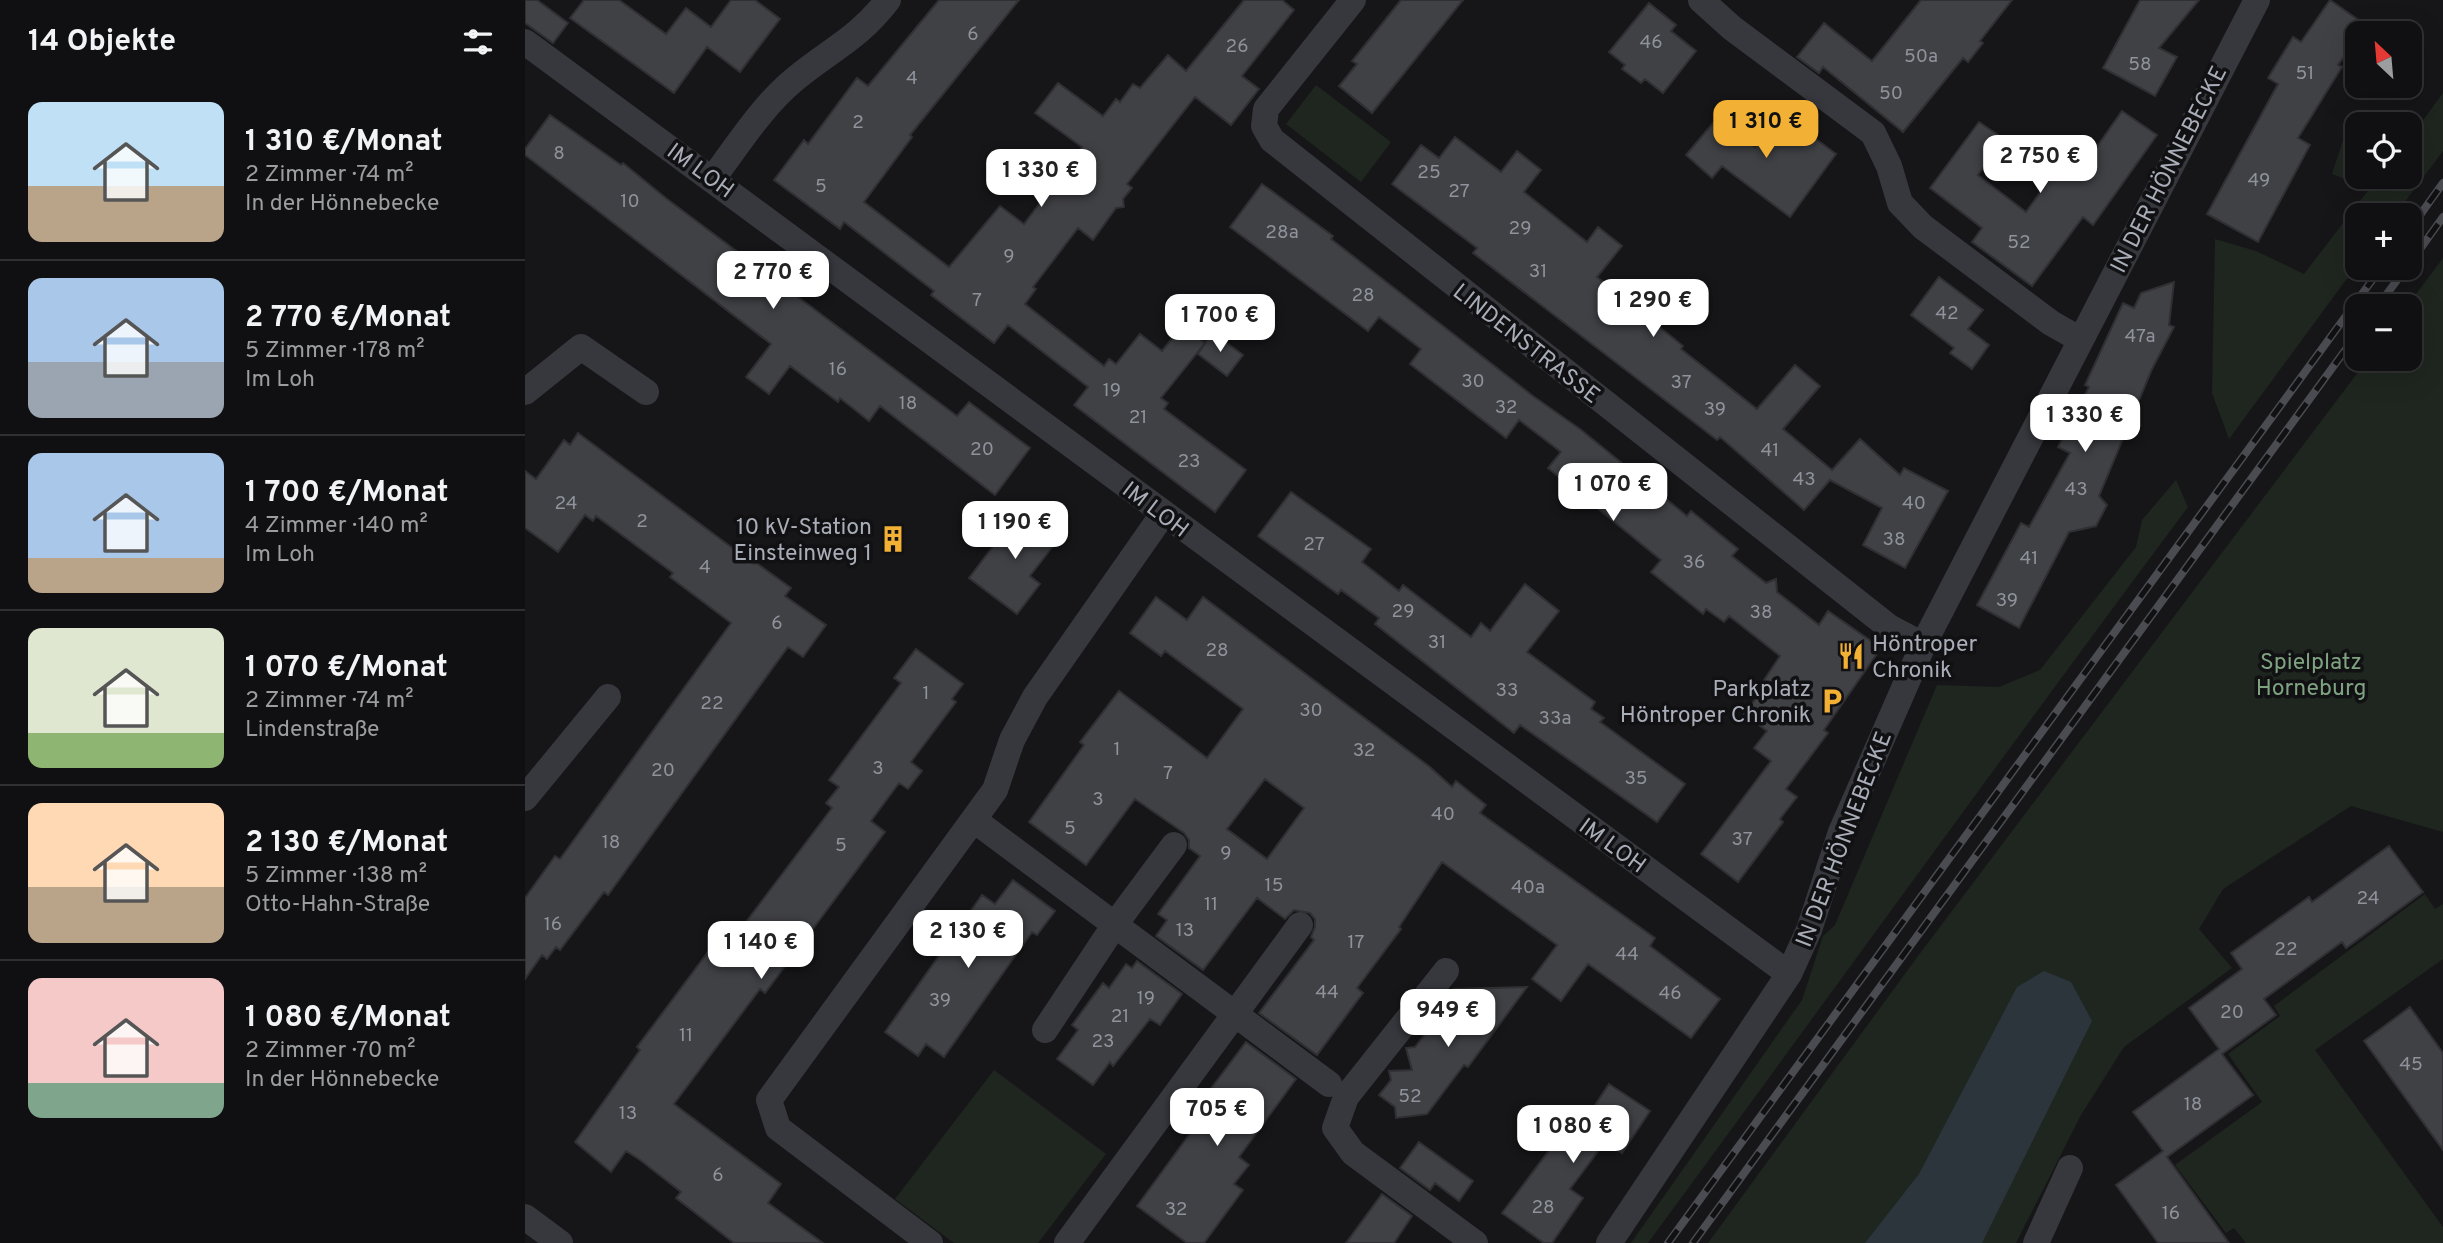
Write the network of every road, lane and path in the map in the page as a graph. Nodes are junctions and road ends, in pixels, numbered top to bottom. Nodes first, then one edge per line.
1 (888, 0) edge
2 (1353, 0) edge
3 (1701, 0) edge
4 (2257, 0) edge
5 (525, 42) edge
6 (713, 178) junction
7 (2081, 340) junction
8 (525, 392) edge
9 (646, 392) dead end
10 (1163, 514) junction
11 (1923, 645) junction
12 (608, 697) dead end
13 (525, 799) edge
14 (974, 820) junction
15 (1174, 845) dead end
16 (1116, 923) junction
17 (1300, 925) dead end
18 (1446, 971) dead end
19 (1789, 974) junction
20 (1234, 1014) junction
21 (1045, 1030) dead end
22 (1329, 1084) dead end
23 (2070, 1168) dead end
24 (525, 1217) edge
25 (559, 1243) edge
26 (930, 1243) edge
27 (1066, 1243) edge
28 (1475, 1243) edge
29 (1609, 1243) edge
30 (2036, 1243) edge

1 - 6 street
2 - 11 street, LINDENSTRASSE
3 - 7 street
4 - 7 street, IN DER HÖNNEBECKE
5 - 6 street, IM LOH
6 - 10 street, IM LOH
7 - 11 street, IN DER HÖNNEBECKE
8 - 9 street
10 - 14 street
10 - 19 street, IM LOH
11 - 19 street, IN DER HÖNNEBECKE
12 - 13 street
14 - 16 street
14 - 26 street
15 - 16 street
16 - 20 street
16 - 21 street
17 - 20 street
18 - 28 street
19 - 29 street, IN DER HÖNNEBECKE
20 - 22 street
20 - 27 street
23 - 30 street
24 - 25 street

